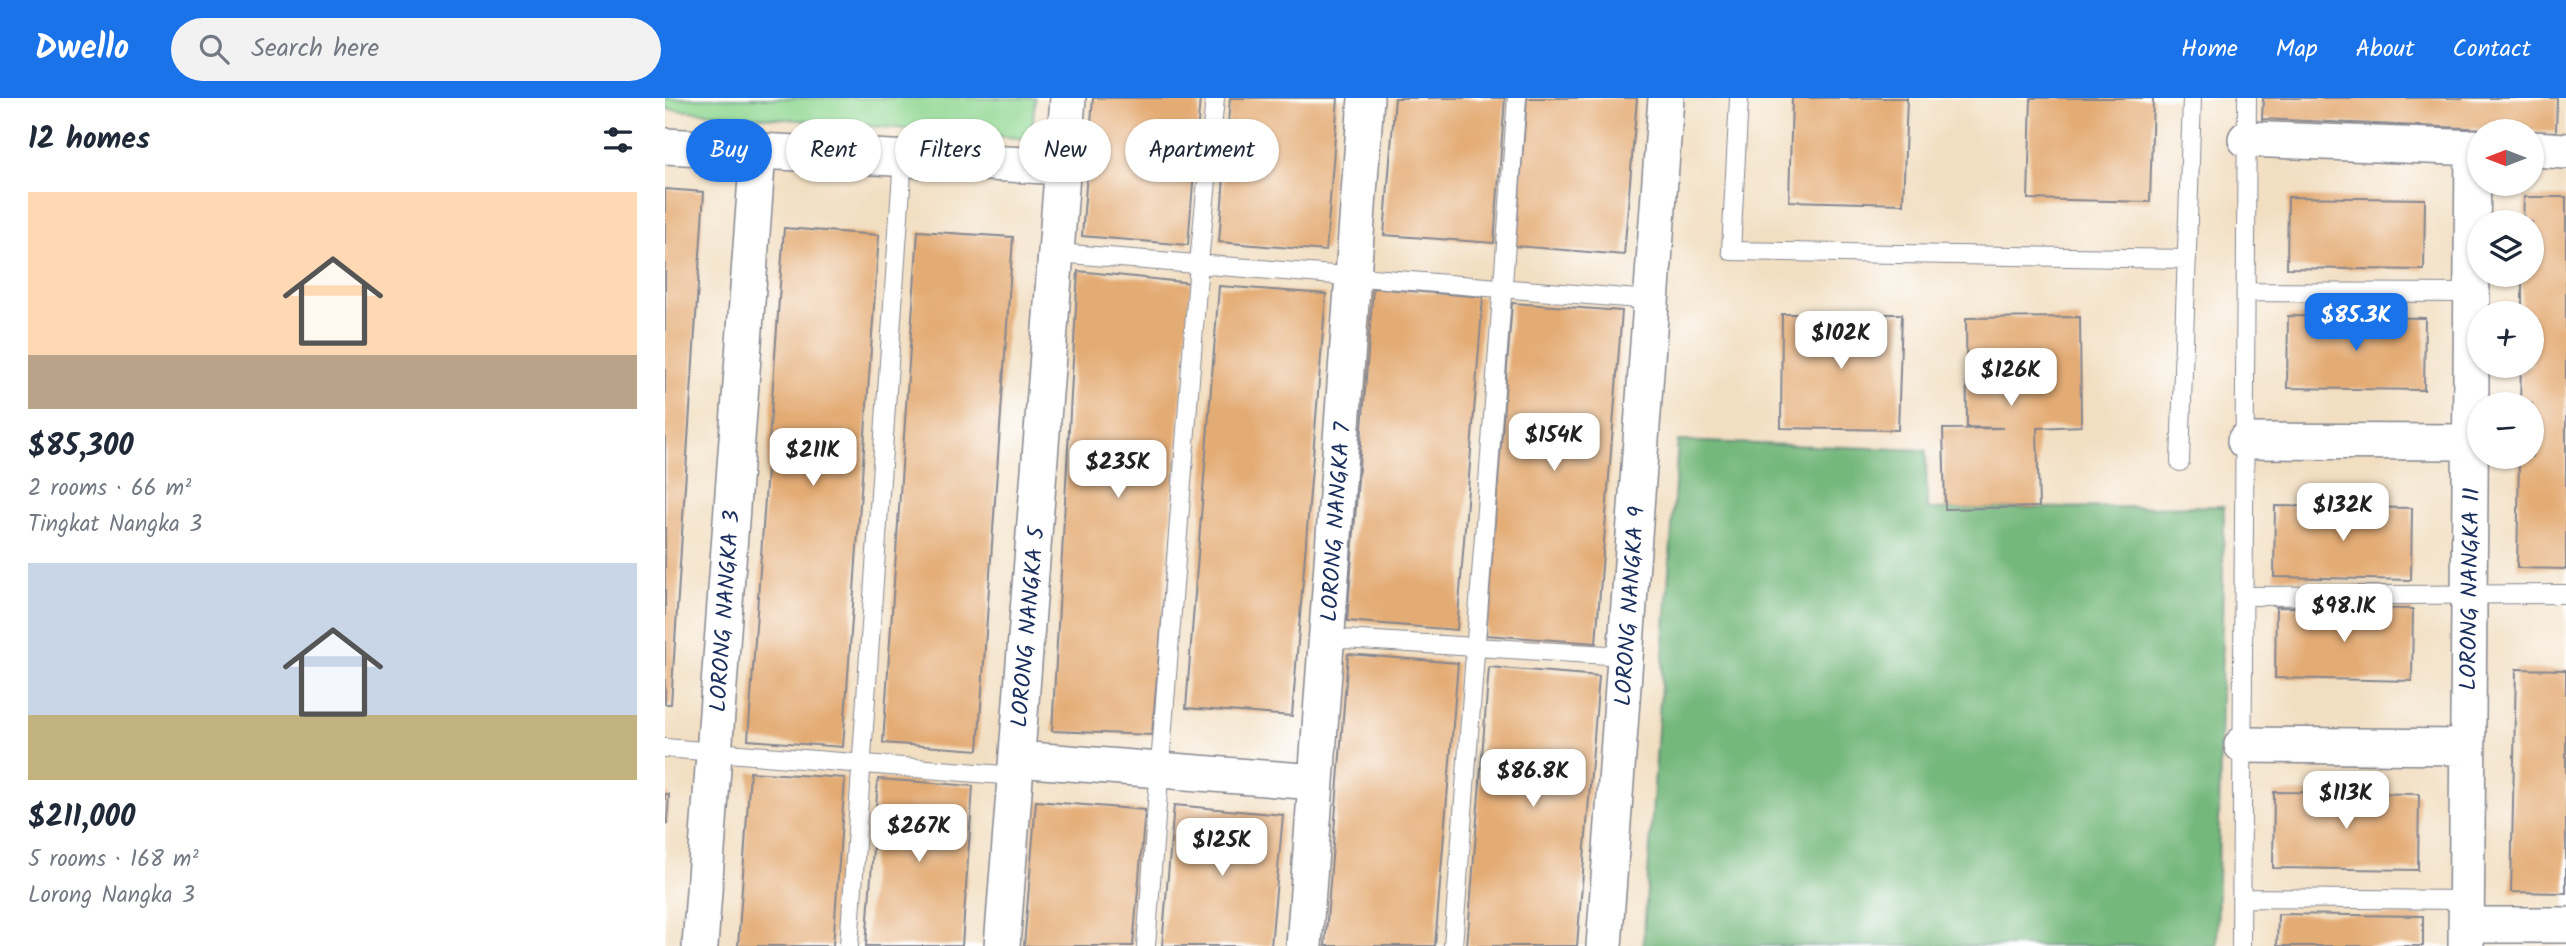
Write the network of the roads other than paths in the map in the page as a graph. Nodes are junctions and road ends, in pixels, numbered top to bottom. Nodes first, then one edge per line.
1 (1068, 98) edge
2 (1215, 98) edge
3 (1366, 98) edge
4 (1517, 98) edge
5 (1666, 98) edge
6 (1739, 98) edge
7 (2192, 98) edge
8 (2247, 98) edge
9 (1067, 119) edge
10 (2246, 139) junction
11 (665, 146) edge
12 (686, 147) edge
13 (2467, 148) edge
14 (2545, 149) edge
15 (2566, 150) edge
16 (772, 152) edge
17 (895, 158) edge
18 (756, 182) edge
19 (901, 182) edge
20 (1063, 182) edge
21 (2474, 196) edge
22 (1057, 253) junction
23 (2187, 259) junction
24 (1199, 263) junction
25 (1353, 275) junction
26 (1502, 288) junction
27 (2246, 292) junction
28 (2471, 293) junction
29 (1651, 300) junction
30 (2470, 392) edge
31 (2245, 441) junction
32 (2467, 442) edge
33 (2180, 462) dead end
34 (2470, 469) edge
35 (2566, 594) edge
36 (2244, 596) junction
37 (2469, 596) junction
38 (1326, 638) junction
39 (1475, 648) junction
40 (1625, 656) junction
41 (2242, 745) junction
42 (2467, 747) junction
43 (665, 748) edge
44 (713, 752) junction
45 (862, 764) junction
46 (1016, 768) junction
47 (1159, 770) junction
48 (1316, 782) junction
49 (2241, 898) junction
50 (2466, 924) edge
51 (2566, 925) edge
52 (700, 946) edge
53 (849, 946) edge
54 (1002, 946) edge
55 (1146, 946) edge
56 (1304, 946) edge
57 (1453, 946) edge
58 (1604, 946) edge
59 (2241, 946) edge

1 - 9 street, LORONG NANGKA 5
2 - 24 lane
3 - 25 street, LORONG NANGKA 7
4 - 26 lane
5 - 29 street, LORONG NANGKA 9
6 - 23 lane
7 - 23 lane
8 - 10 lane
10 - 13 street
10 - 27 lane
11 - 12 street
14 - 15 street
16 - 17 street
18 - 44 street, LORONG NANGKA 3
19 - 45 lane
20 - 22 street, LORONG NANGKA 5
21 - 28 street, LORONG NANGKA 11
22 - 24 lane
22 - 46 street, LORONG NANGKA 5
23 - 33 lane
24 - 25 lane
24 - 47 lane
25 - 26 lane
25 - 38 street, LORONG NANGKA 7
26 - 29 lane
26 - 39 lane
27 - 28 lane
27 - 31 lane
28 - 30 street, LORONG NANGKA 11
29 - 40 street, LORONG NANGKA 9
31 - 32 street
31 - 36 lane
34 - 37 street, LORONG NANGKA 11
35 - 37 lane
36 - 37 lane
36 - 41 lane
37 - 42 street, LORONG NANGKA 11
38 - 39 lane
38 - 48 street, LORONG NANGKA 7
39 - 40 lane
39 - 57 lane
40 - 58 street, LORONG NANGKA 9
41 - 42 street
41 - 49 lane
42 - 50 street, LORONG NANGKA 11
43 - 44 lane
44 - 45 lane
44 - 52 street, LORONG NANGKA 3
45 - 46 lane
45 - 53 lane
46 - 47 street
46 - 54 street, LORONG NANGKA 5
47 - 48 street
47 - 55 lane
48 - 56 street, LORONG NANGKA 7
49 - 50 lane
49 - 59 lane
50 - 51 street

